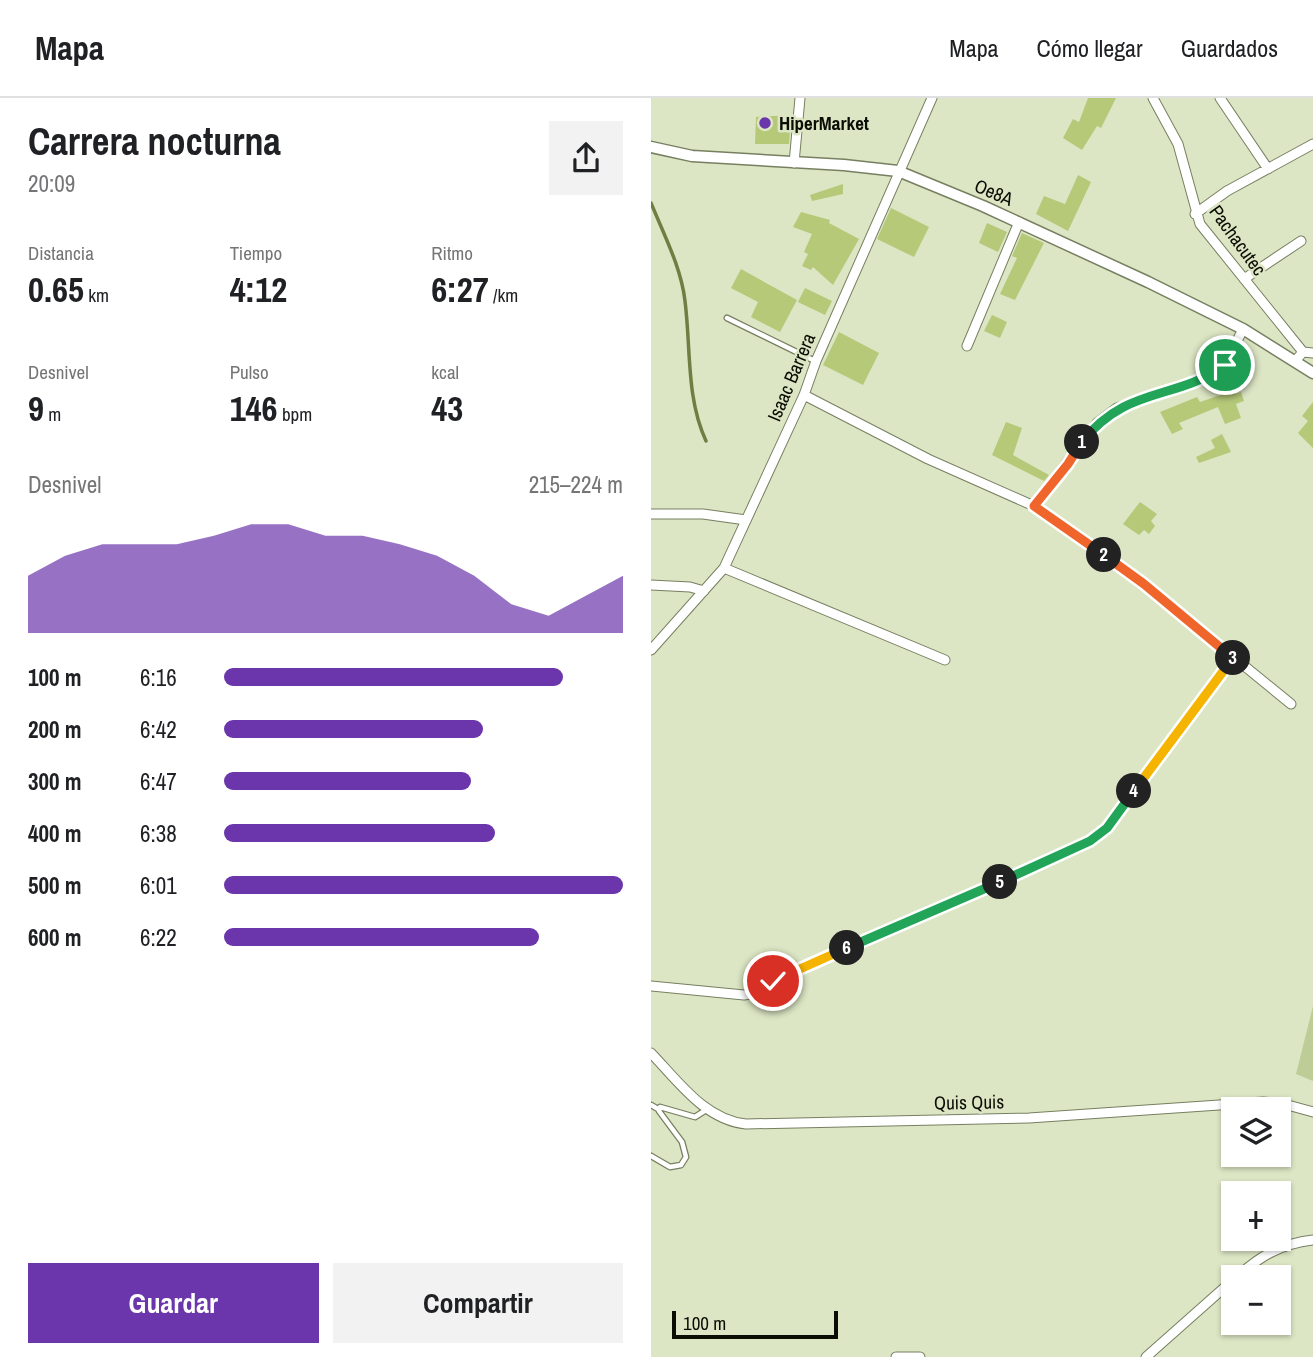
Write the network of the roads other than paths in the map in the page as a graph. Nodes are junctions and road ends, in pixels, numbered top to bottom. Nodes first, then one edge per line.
1 (800, 98) edge
2 (932, 98) edge
3 (1153, 98) edge
4 (1220, 98) edge
5 (1313, 144) edge
6 (651, 147) edge
7 (794, 163) junction
8 (1268, 169) junction
9 (898, 171) junction
10 (1195, 214) junction
11 (1019, 222) junction
12 (1301, 241) dead end
13 (1244, 279) junction
14 (727, 318) dead end
15 (1243, 329) junction
16 (967, 346) dead end
17 (1304, 355) edge
18 (816, 361) junction
19 (1313, 373) edge
20 (804, 395) junction
21 (1034, 506) junction
22 (651, 514) edge
23 (746, 520) junction
24 (724, 568) junction
25 (651, 585) edge
26 (704, 591) junction
27 (651, 650) edge
28 (1234, 657) junction
29 (945, 660) dead end
30 (1291, 704) dead end
31 (651, 986) edge
32 (651, 1053) edge
33 (651, 1105) edge
34 (658, 1109) junction
35 (707, 1110) junction
36 (1313, 1112) edge
37 (651, 1156) edge
38 (1313, 1240) edge
39 (1250, 1265) edge
40 (1221, 1290) edge
41 (896, 1357) edge
42 (920, 1357) edge
43 (1146, 1357) edge

1 - 7 street
2 - 9 street, Isaac Barrera
3 - 10 street, Pachacutec
4 - 8 street
5 - 8 street
6 - 7 street, Oe8A
7 - 9 street, Oe8A
8 - 10 street
9 - 11 street, Oe8A
9 - 18 street, Isaac Barrera
10 - 13 street, Pachacutec
11 - 15 street, Oe8A
11 - 16 street
12 - 13 street
13 - 17 street, Pachacutec
14 - 18 lane
15 - 17 street, Oe8A
15 - 21 street
17 - 19 street, Pachacutec
18 - 20 street, Isaac Barrera
20 - 21 street
20 - 23 street, Isaac Barrera
21 - 28 street
22 - 23 street
23 - 24 street, Isaac Barrera
24 - 26 street, Isaac Barrera
24 - 29 street
25 - 26 street
26 - 27 street, Isaac Barrera
28 - 30 street
28 - 31 street
32 - 35 street, Quis Quis
33 - 34 lane
34 - 35 lane
34 - 37 lane
35 - 36 street, Quis Quis
38 - 39 street
40 - 43 street
41 - 42 street

